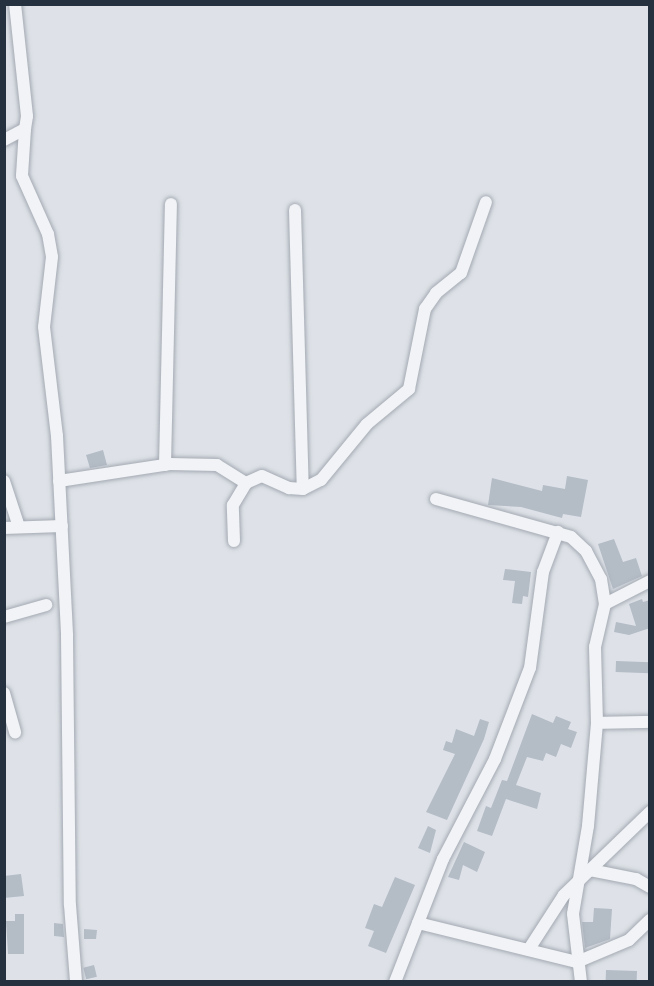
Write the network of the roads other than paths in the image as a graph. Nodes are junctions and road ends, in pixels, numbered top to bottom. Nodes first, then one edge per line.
1 (15, 4) edge
2 (25, 129) junction
3 (4, 140) edge
4 (486, 202) dead end
5 (171, 204) dead end
6 (295, 210) dead end
7 (165, 465) junction
8 (4, 481) edge
9 (59, 481) junction
10 (246, 483) junction
11 (303, 489) junction
12 (436, 499) dead end
13 (19, 526) junction
14 (62, 526) junction
15 (4, 528) edge
16 (558, 532) junction
17 (234, 541) dead end
18 (650, 581) edge
19 (605, 604) junction
20 (46, 605) dead end
21 (4, 617) edge
22 (4, 693) edge
23 (6, 707) edge
24 (650, 722) edge
25 (597, 723) junction
26 (15, 732) dead end
27 (650, 813) edge
28 (590, 870) junction
29 (579, 880) junction
30 (650, 887) edge
31 (650, 920) edge
32 (418, 923) junction
33 (644, 933) edge
34 (529, 949) junction
35 (577, 962) junction
36 (76, 981) edge
37 (395, 981) edge
38 (581, 981) edge

1 - 2 street
2 - 3 street
2 - 9 street
4 - 11 street
5 - 7 street
6 - 11 street
7 - 9 street
7 - 10 street
8 - 13 street
9 - 14 street
10 - 11 street
10 - 17 street
12 - 16 street
13 - 14 street
13 - 15 street
14 - 36 street
16 - 19 street
16 - 32 street
18 - 19 street
19 - 25 street
20 - 21 street
22 - 23 street
23 - 26 street
24 - 25 street
25 - 29 street
27 - 28 street
28 - 29 street
28 - 30 street
29 - 34 street
29 - 35 street
31 - 33 street
32 - 34 street
32 - 37 street
33 - 35 street
34 - 35 street
35 - 38 street

